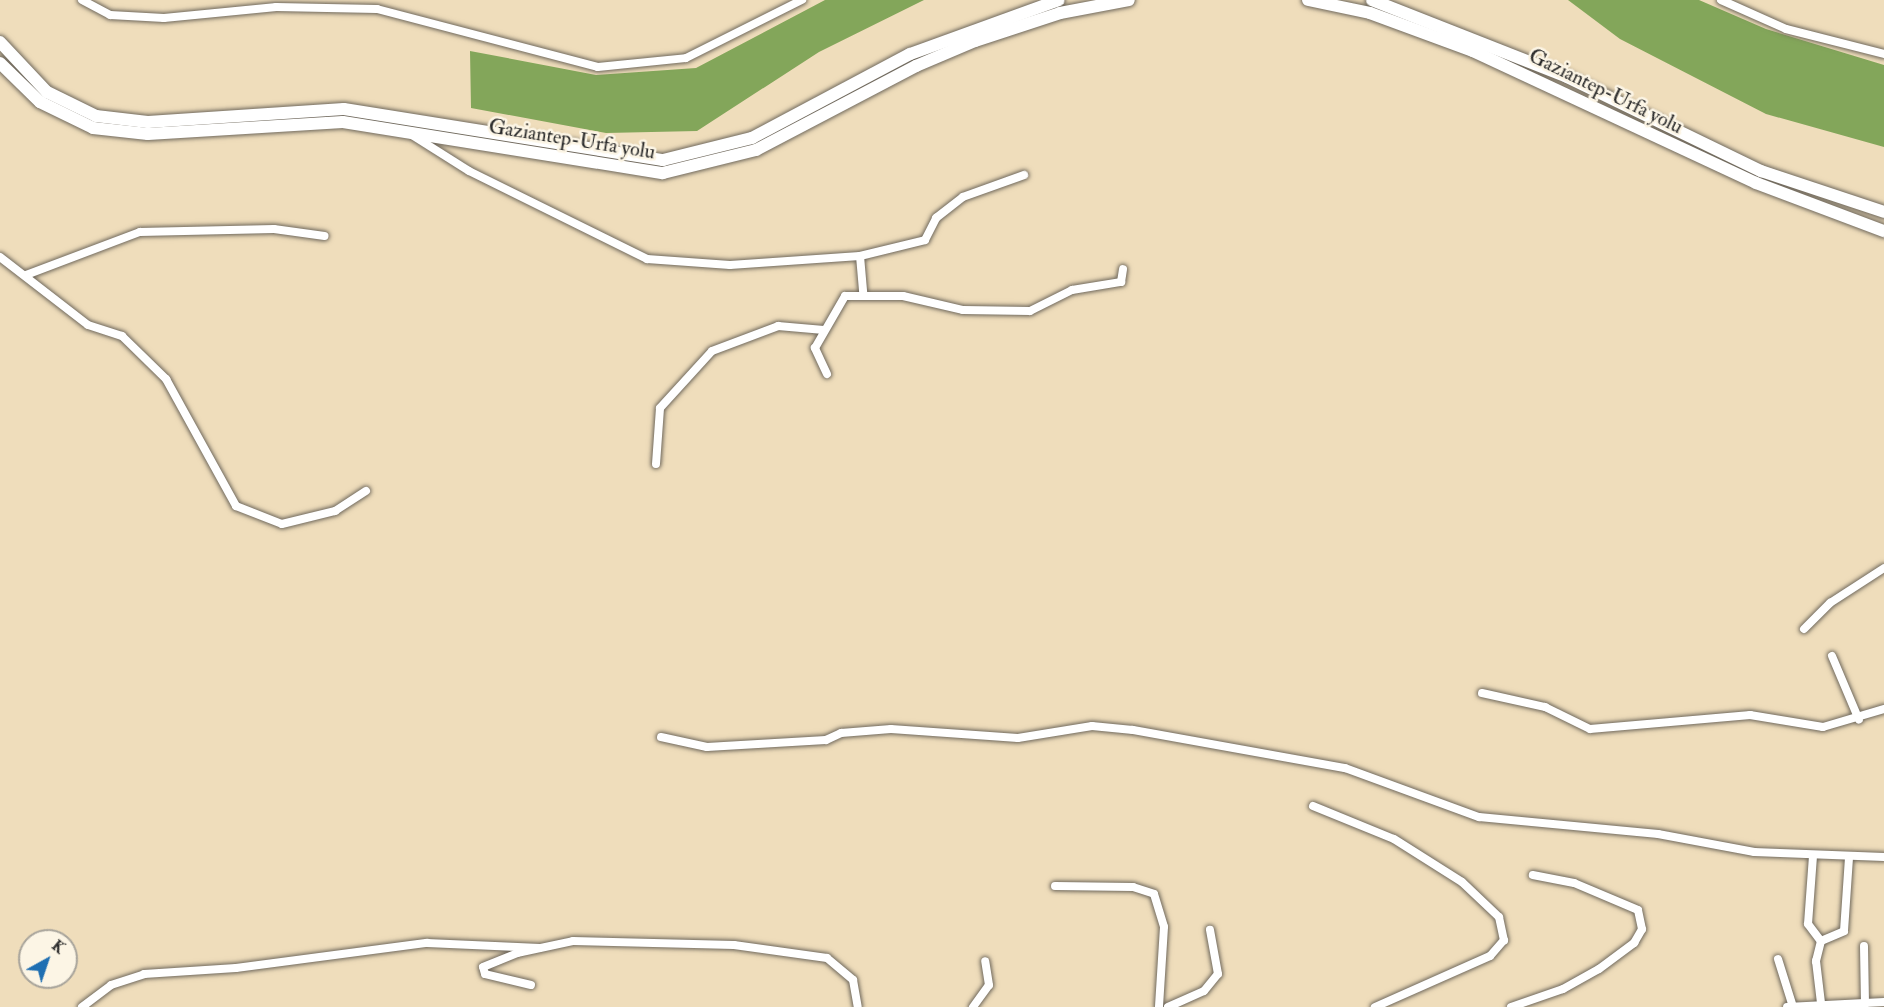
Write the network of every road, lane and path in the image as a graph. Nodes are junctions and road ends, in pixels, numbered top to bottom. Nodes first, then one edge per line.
1 (82, 0) edge
2 (802, 0) edge
3 (1059, 0) edge
4 (1130, 0) edge
5 (1308, 0) edge
6 (1371, 0) edge
7 (1721, 0) edge
8 (0, 42) edge
9 (1884, 54) edge
10 (0, 63) edge
11 (406, 131) junction
12 (1024, 175) dead end
13 (1884, 212) edge
14 (1884, 231) edge
15 (325, 236) dead end
16 (860, 256) junction
17 (0, 257) edge
18 (1123, 269) dead end
19 (26, 275) junction
20 (863, 294) junction
21 (824, 330) junction
22 (827, 374) dead end
23 (656, 464) dead end
24 (366, 491) dead end
25 (1884, 568) edge
26 (1804, 629) dead end
27 (1832, 656) dead end
28 (1482, 693) dead end
29 (1884, 709) edge
30 (1859, 720) junction
31 (660, 737) dead end
32 (1312, 806) dead end
33 (1813, 856) junction
34 (1849, 857) junction
35 (1884, 857) edge
36 (1533, 874) dead end
37 (1055, 886) dead end
38 (1210, 930) dead end
39 (1821, 941) junction
40 (1864, 946) dead end
41 (540, 948) junction
42 (1778, 958) dead end
43 (985, 961) dead end
44 (531, 986) dead end
45 (1884, 1002) edge
46 (1821, 1003) junction
47 (1865, 1004) junction
48 (1791, 1006) edge
49 (82, 1007) edge
50 (858, 1007) edge
51 (972, 1007) edge
52 (1159, 1007) edge
53 (1168, 1007) edge
54 (1375, 1007) edge
55 (1511, 1007) edge

1 - 2 street
3 - 8 highway, Gaziantep-Urfa yolu
4 - 11 highway, Gaziantep-Urfa yolu
5 - 14 highway, Gaziantep-Urfa yolu
6 - 13 highway, Gaziantep-Urfa yolu
7 - 9 street
10 - 11 highway, Gaziantep-Urfa yolu
11 - 16 street
12 - 16 street
15 - 19 street
16 - 20 street
17 - 19 street
18 - 20 street
19 - 24 street
20 - 21 street
21 - 22 street
21 - 23 street
25 - 26 street
27 - 30 street
28 - 30 street
29 - 30 street
31 - 33 street
32 - 54 street
33 - 34 street
33 - 39 street
34 - 35 street
34 - 39 street
36 - 55 street
37 - 52 street
38 - 53 street
39 - 46 street
40 - 47 street
41 - 44 street
41 - 49 street
41 - 50 street
42 - 48 street
43 - 51 street
45 - 47 street
46 - 47 street
46 - 48 street

